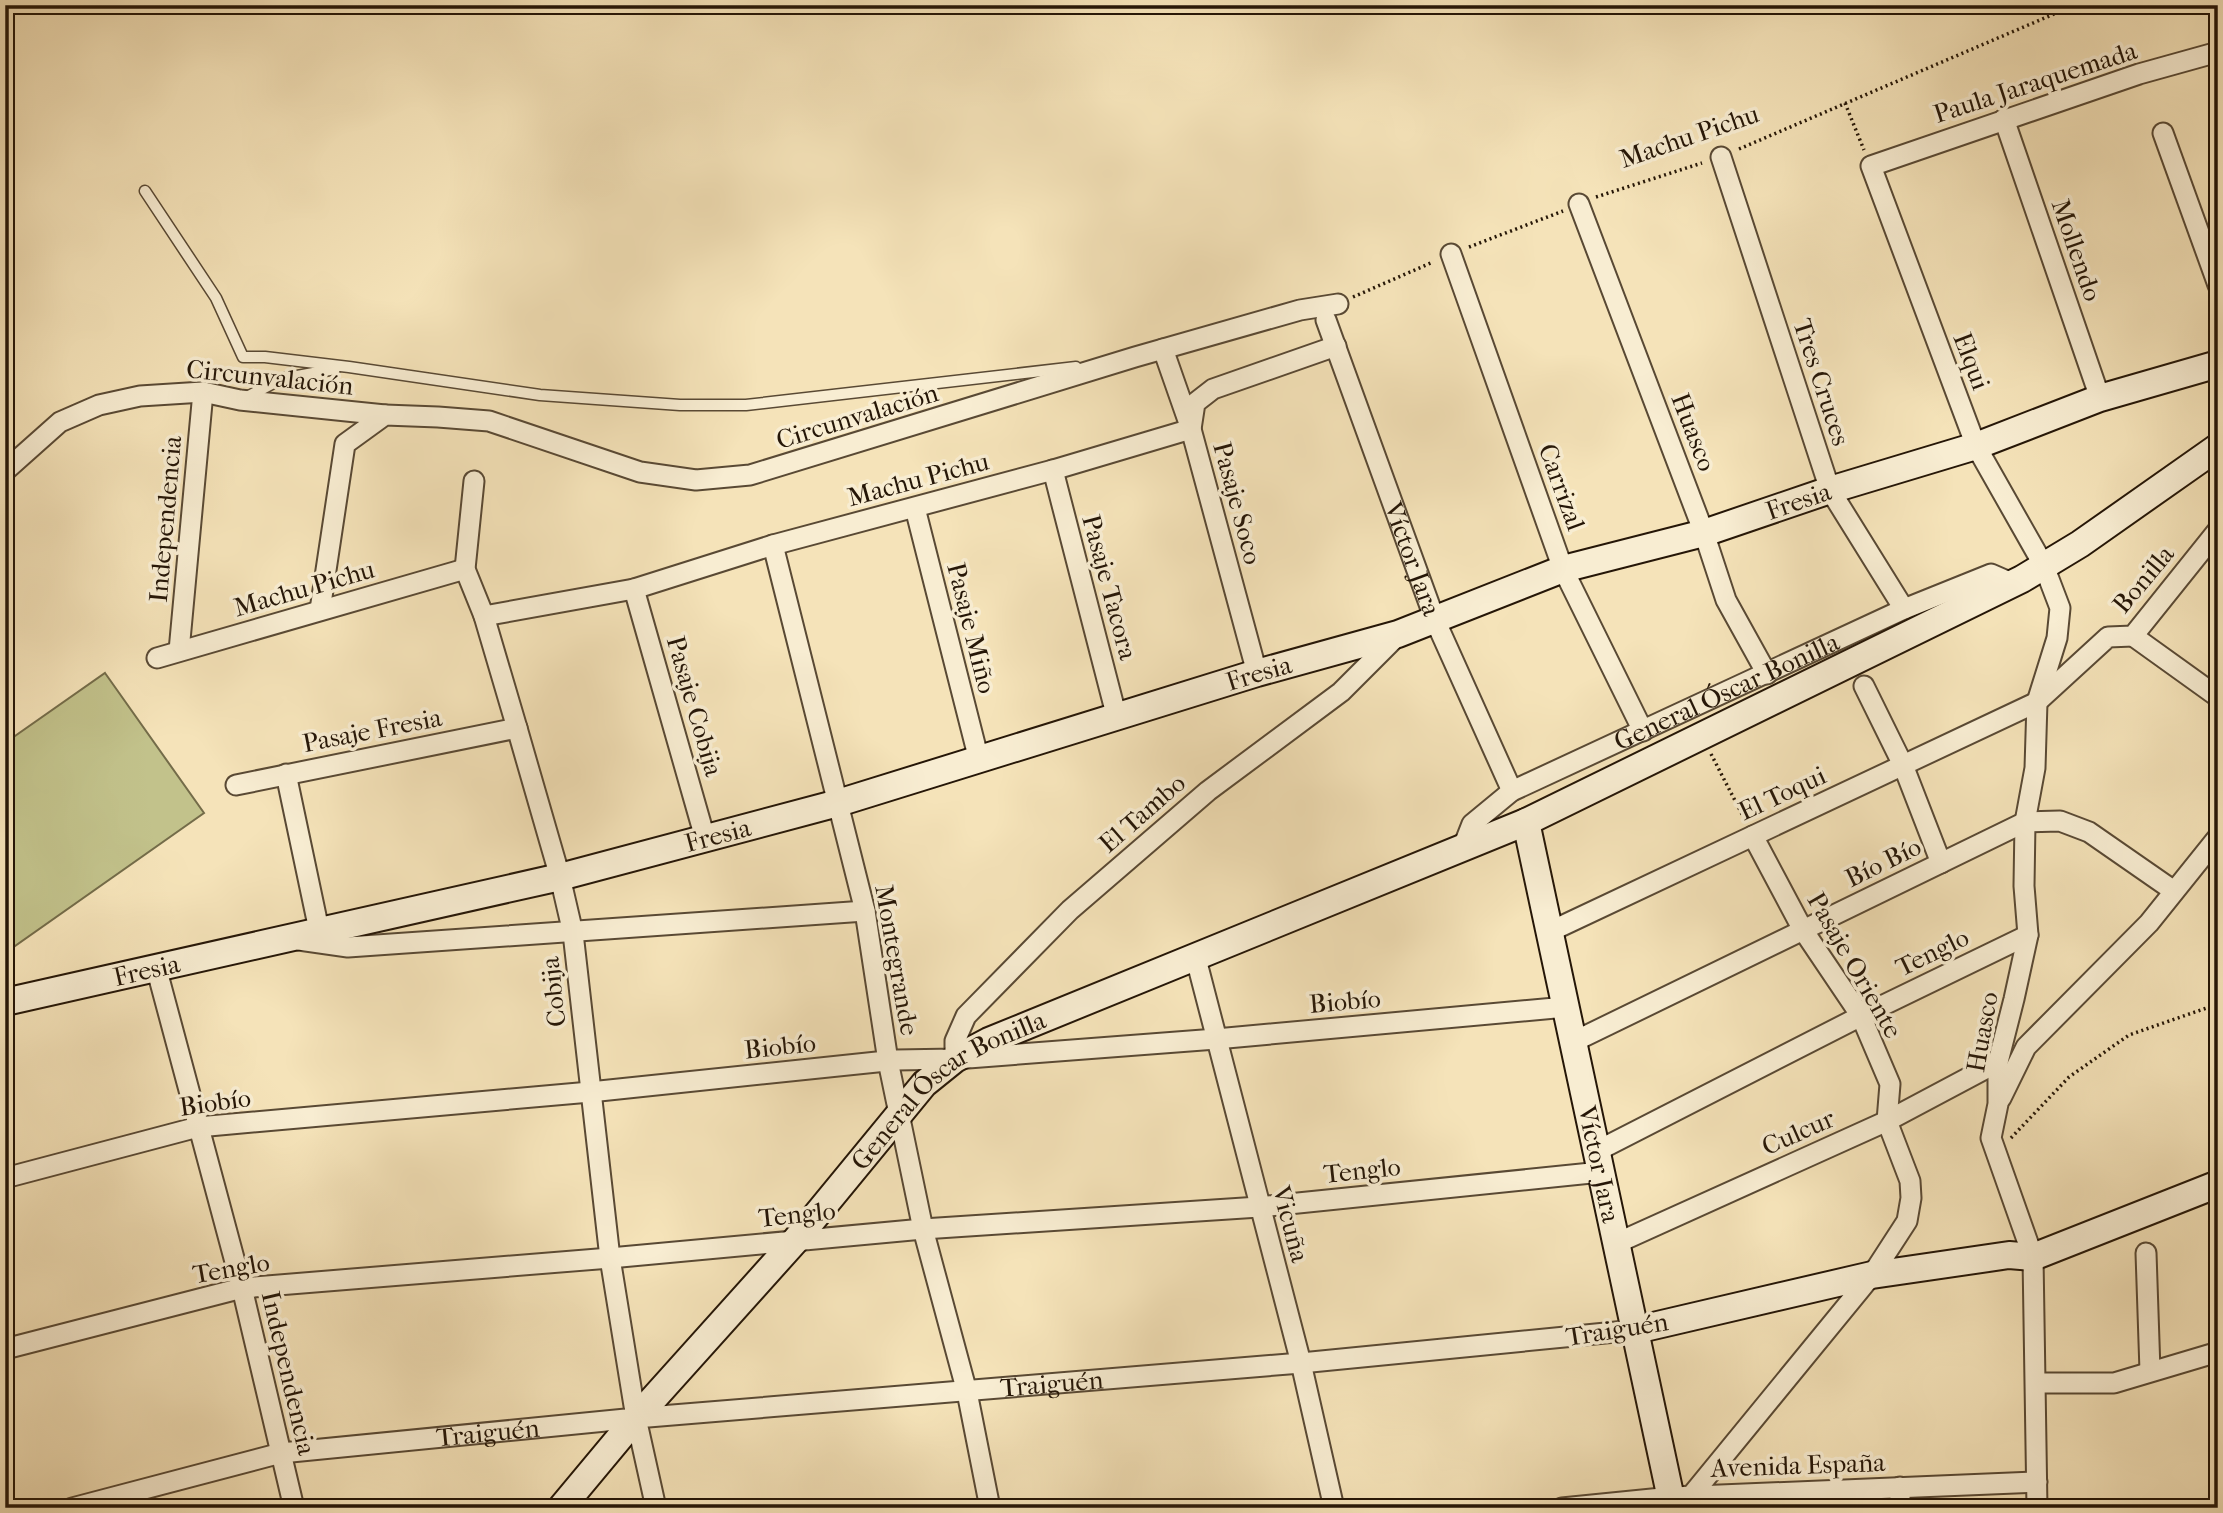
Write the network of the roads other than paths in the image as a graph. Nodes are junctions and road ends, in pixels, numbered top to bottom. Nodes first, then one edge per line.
1 (2216, 51) edge
2 (2004, 119) junction
3 (2163, 133) dead end
4 (1721, 157) road end
5 (1871, 166) joint
6 (145, 191) dead end
7 (1579, 204) road end
8 (1451, 254) road end
9 (2218, 285) edge
10 (1338, 304) road end
11 (1326, 320) dead end
12 (1336, 346) junction
13 (1163, 349) junction
14 (1118, 362) junction
15 (2218, 364) edge
16 (349, 367) junction
17 (203, 392) junction
18 (2100, 398) junction
19 (240, 400) junction
20 (384, 415) junction
21 (1191, 429) junction
22 (1976, 446) junction
23 (2218, 447) edge
24 (1053, 470) junction
25 (5, 471) edge
26 (474, 481) dead end
27 (1830, 490) junction
28 (915, 508) junction
29 (2218, 530) edge
30 (1704, 533) junction
31 (773, 545) junction
32 (2044, 566) junction
33 (465, 569) junction
34 (1563, 569) junction
35 (2014, 583) junction
36 (634, 589) junction
37 (320, 610) junction
38 (1904, 610) junction
39 (484, 616) junction
40 (1435, 620) junction
41 (1398, 634) junction
42 (2133, 636) junction
43 (179, 651) junction
44 (157, 658) dead end
45 (1257, 673) junction
46 (1767, 674) junction
47 (1864, 686) dead end
48 (2218, 697) edge
49 (2038, 702) junction
50 (1118, 718) junction
51 (517, 728) junction
52 (1643, 731) junction
53 (979, 760) junction
54 (1903, 765) junction
55 (286, 775) junction
56 (236, 785) dead end
57 (1512, 791) junction
58 (838, 803) junction
59 (1525, 822) junction
60 (2025, 822) junction
61 (1753, 836) junction
62 (2218, 837) edge
63 (705, 838) junction
64 (1463, 846) junction
65 (1941, 863) junction
66 (560, 877) junction
67 (2174, 891) junction
68 (865, 911) junction
69 (319, 930) junction
70 (1803, 930) junction
71 (1549, 932) junction
72 (573, 933) junction
73 (2028, 935) junction
74 (288, 939) junction
75 (1195, 955) junction
76 (156, 967) junction
77 (5, 1002) edge
78 (1566, 1007) junction
79 (1861, 1016) junction
80 (1216, 1039) junction
81 (1573, 1042) junction
82 (955, 1059) junction
83 (888, 1062) junction
84 (1998, 1062) junction
85 (590, 1092) junction
86 (1998, 1104) junction
87 (899, 1112) junction
88 (1887, 1121) junction
89 (198, 1127) junction
90 (1599, 1161) junction
91 (5, 1178) edge
92 (2218, 1184) edge
93 (1259, 1208) junction
94 (923, 1228) junction
95 (794, 1241) junction
96 (1617, 1243) junction
97 (2146, 1253) dead end
98 (2033, 1257) junction
99 (610, 1258) junction
100 (1872, 1275) junction
101 (242, 1288) junction
102 (1636, 1331) junction
103 (5, 1349) edge
104 (2218, 1352) edge
105 (1301, 1363) junction
106 (2150, 1371) junction
107 (2036, 1383) junction
108 (967, 1392) junction
109 (636, 1418) junction
110 (281, 1453) junction
111 (2037, 1482) junction
112 (1900, 1487) junction
113 (1825, 1499) edge
114 (1679, 1500) edge
115 (72, 1508) edge
116 (294, 1508) edge
117 (561, 1508) edge
118 (656, 1508) edge
119 (990, 1508) edge
120 (1334, 1508) edge
121 (1562, 1508) edge
122 (1900, 1508) edge
123 (2038, 1508) edge

1 - 2 street, Paula Jaraquemada
2 - 5 street, Paula Jaraquemada
2 - 18 street, Mollendo
3 - 9 street
4 - 27 street, Tres Cruces
5 - 22 street, Elqui
6 - 16 lane
7 - 30 street, Huasco
8 - 34 street, Carrizal
10 - 13 street, Circunvalación
11 - 12 street, Víctor Jara
12 - 21 street
12 - 40 street, Víctor Jara
13 - 14 street, Circunvalación
13 - 21 street, Pasaje Soco
14 - 16 lane
14 - 20 street, Circunvalación
15 - 18 street, Fresia
16 - 19 lane
17 - 19 street, Circunvalación
17 - 25 street, Circunvalación
17 - 43 street, Independencia
18 - 22 street, Fresia
19 - 20 street, Circunvalación
20 - 37 street, Circunvalación
21 - 24 street, Machu Pichu
21 - 45 street, Pasaje Soco
22 - 27 street, Fresia
22 - 32 street, Elqui
23 - 32 street, General Óscar Bonilla
24 - 28 street, Machu Pichu
24 - 50 street, Pasaje Tacora
26 - 33 street, Cobija
27 - 30 street, Fresia
27 - 38 street, Tres Cruces
28 - 31 street, Machu Pichu
28 - 53 street, Pasaje Miño
29 - 42 street, Bonilla
30 - 34 street, Fresia
30 - 46 street, Huasco
31 - 36 street, Machu Pichu
31 - 58 street, Montegrande
32 - 35 street, General Óscar Bonilla
32 - 49 street, Huasco
33 - 37 street, Machu Pichu
33 - 39 street, Cobija
34 - 40 street, Fresia
34 - 52 street, Carrizal
35 - 38 street, General Óscar Bonilla
35 - 59 street, General Óscar Bonilla
36 - 39 street, Machu Pichu
36 - 63 street, Pasaje Cobija
37 - 43 street, Machu Pichu
38 - 46 street, General Óscar Bonilla
39 - 51 street, Cobija
40 - 41 street, Fresia
40 - 57 street, Víctor Jara
41 - 45 street, Fresia
41 - 82 street, El Tambo
42 - 48 street
42 - 49 street, Bonilla
43 - 44 street, Machu Pichu
45 - 50 street, Fresia
46 - 52 street, General Óscar Bonilla
47 - 54 street
49 - 54 street, El Toqui
49 - 60 street, Huasco
50 - 53 street, Fresia
51 - 55 street, Pasaje Fresia
51 - 66 street, Cobija
52 - 57 street, General Óscar Bonilla
53 - 58 street, Fresia
54 - 61 street, El Toqui
54 - 65 street
55 - 56 street, Pasaje Fresia
55 - 69 street
57 - 64 street, General Óscar Bonilla
58 - 63 street, Fresia
58 - 68 street, Montegrande
59 - 64 street, General Óscar Bonilla
59 - 71 street, Víctor Jara
60 - 65 street, Bío Bío
60 - 67 street, Bío Bío
60 - 73 street, Huasco
61 - 70 street, Pasaje Oriente
61 - 71 street, El Toqui
62 - 67 street
63 - 66 street, Fresia
64 - 75 street, General Óscar Bonilla
65 - 70 street, Bío Bío
66 - 69 street, Fresia
66 - 72 street, Cobija
67 - 86 street
68 - 72 street, Fresia
68 - 83 street, Montegrande
69 - 74 street, Fresia
70 - 79 street, Pasaje Oriente
70 - 81 street, Bío Bío
71 - 78 street, Víctor Jara
72 - 74 street, Fresia
72 - 85 street, Cobija
73 - 79 street, Tenglo
73 - 84 street, Huasco
74 - 76 street, Fresia
75 - 80 street, Vicuña
75 - 82 street, General Óscar Bonilla
76 - 77 street, Fresia
76 - 89 street, Independencia
78 - 80 street, Biobío
78 - 81 street, Víctor Jara
79 - 88 street, Pasaje Oriente
79 - 90 street, Tenglo
80 - 82 street, Biobío
80 - 93 street, Vicuña
81 - 90 street, Víctor Jara
82 - 83 street, Biobío
82 - 87 street, General Óscar Bonilla
83 - 85 street, Biobío
83 - 87 street, Montegrande
84 - 86 street, Huasco
84 - 88 street, Culcur
85 - 89 street, Biobío
85 - 99 street, Cobija
86 - 98 street, Huasco
87 - 94 street, Montegrande
87 - 95 street, General Óscar Bonilla
88 - 96 street, Culcur
88 - 100 street, Pasaje Oriente
89 - 91 street, Biobío
89 - 101 street, Independencia
90 - 93 street, Tenglo
90 - 96 street, Víctor Jara
92 - 98 street
93 - 94 street, Tenglo
93 - 105 street, Vicuña
94 - 95 street, Tenglo
94 - 108 street, Montegrande
95 - 99 street, Tenglo
95 - 109 street, General Óscar Bonilla
96 - 102 street, Víctor Jara
97 - 106 street
98 - 100 street, Traiguén
98 - 107 street, Huasco
99 - 101 street, Tenglo
99 - 109 street, Cobija
100 - 102 street, Traiguén
100 - 114 street, Pasaje Oriente
101 - 103 street, Tenglo
101 - 110 street, Independencia
102 - 105 street, Traiguén
102 - 114 street, Víctor Jara
104 - 106 street
105 - 108 street, Traiguén
105 - 120 street, Vicuña
106 - 107 street
107 - 111 street, Huasco
108 - 109 street, Traiguén
108 - 119 street, Montegrande
109 - 110 street, Traiguén
109 - 117 street, General Óscar Bonilla
109 - 118 street, Cobija
110 - 115 street, Traiguén
110 - 116 street, Independencia
111 - 112 street, Avenida España
111 - 123 street, Huasco
112 - 113 street, Avenida España
112 - 122 street
113 - 114 street, Avenida España
114 - 121 street, Avenida España

